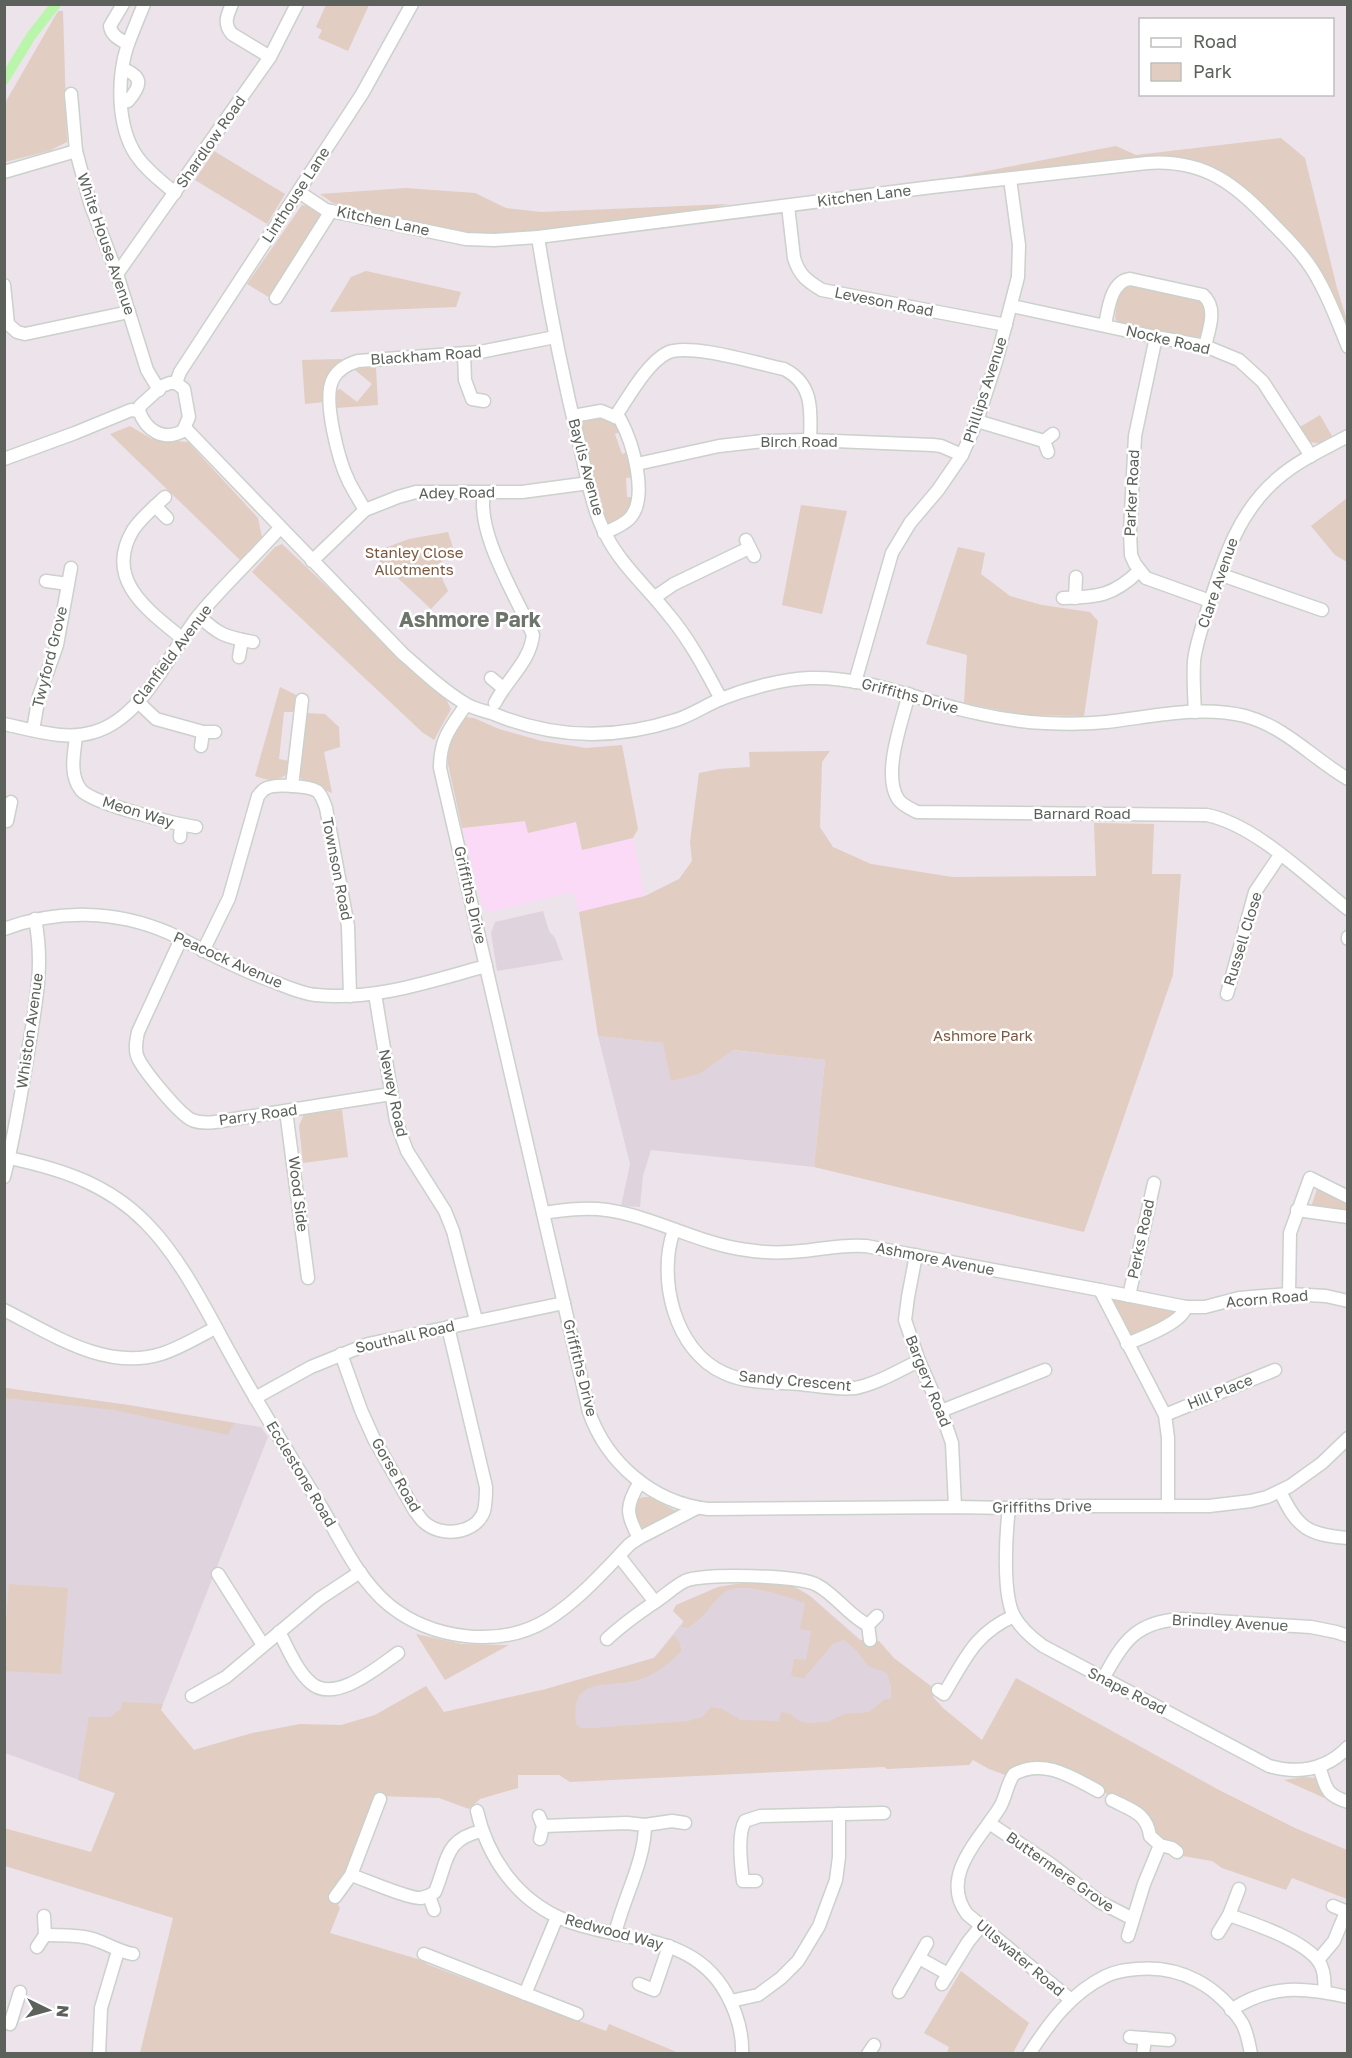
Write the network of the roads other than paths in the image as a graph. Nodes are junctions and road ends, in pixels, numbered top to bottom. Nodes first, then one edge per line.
1 (123, 4) edge
2 (144, 4) edge
3 (232, 4) edge
4 (297, 4) edge
5 (412, 4) edge
6 (129, 44) junction
7 (270, 57) junction
8 (71, 94) dead end
9 (76, 151) junction
10 (4, 172) edge
11 (1010, 179) junction
12 (298, 192) junction
13 (175, 193) junction
14 (788, 206) junction
15 (331, 211) junction
16 (538, 237) junction
17 (117, 274) junction
18 (4, 285) edge
19 (276, 298) dead end
20 (1012, 306) junction
21 (129, 312) junction
22 (1006, 325) junction
23 (1105, 326) junction
24 (555, 337) junction
25 (1156, 337) junction
26 (1205, 346) junction
27 (1347, 347) edge
28 (464, 354) junction
29 (176, 383) junction
30 (159, 390) junction
31 (484, 401) dead end
32 (139, 411) junction
33 (573, 416) junction
34 (615, 417) junction
35 (977, 421) junction
36 (185, 428) junction
37 (1347, 435) edge
38 (810, 440) junction
39 (1048, 442) dead end
40 (962, 455) junction
41 (1311, 456) junction
42 (4, 459) edge
43 (636, 464) junction
44 (589, 483) junction
45 (484, 493) junction
46 (165, 496) dead end
47 (155, 506) junction
48 (366, 510) junction
49 (167, 518) dead end
50 (280, 528) junction
51 (604, 533) junction
52 (750, 548) dead end
53 (312, 561) junction
54 (71, 568) dead end
55 (1139, 571) junction
56 (1219, 574) junction
57 (1076, 577) dead end
58 (46, 581) dead end
59 (68, 584) junction
60 (655, 597) junction
61 (1210, 601) junction
62 (1322, 610) dead end
63 (199, 616) junction
64 (183, 639) junction
65 (239, 657) dead end
66 (490, 678) dead end
67 (855, 681) junction
68 (503, 688) junction
69 (909, 694) junction
70 (721, 699) junction
71 (302, 700) dead end
72 (138, 702) junction
73 (495, 703) dead end
74 (466, 705) junction
75 (1195, 712) junction
76 (4, 724) edge
77 (33, 730) junction
78 (76, 736) junction
79 (201, 746) dead end
80 (1347, 778) edge
81 (292, 786) junction
82 (11, 802) dead end
83 (10, 822) edge
84 (196, 827) dead end
85 (1280, 855) junction
86 (1347, 909) edge
87 (35, 919) junction
88 (4, 929) edge
89 (181, 939) junction
90 (203, 951) junction
91 (486, 966) junction
92 (375, 994) junction
93 (1227, 994) dead end
94 (350, 996) junction
95 (392, 1094) junction
96 (286, 1111) junction
97 (9, 1158) junction
98 (4, 1177) edge
99 (1154, 1183) dead end
100 (1347, 1197) edge
101 (1297, 1210) junction
102 (543, 1213) junction
103 (1347, 1217) edge
104 (674, 1230) junction
105 (916, 1255) junction
106 (308, 1278) dead end
107 (1100, 1290) junction
108 (1289, 1294) junction
109 (1129, 1296) junction
110 (1347, 1301) edge
111 (564, 1303) junction
112 (1186, 1307) junction
113 (4, 1310) edge
114 (476, 1320) junction
115 (448, 1327) junction
116 (215, 1328) junction
117 (1127, 1344) junction
118 (341, 1354) junction
119 (919, 1361) junction
120 (1045, 1370) dead end
121 (1275, 1370) dead end
122 (255, 1398) junction
123 (941, 1411) junction
124 (1164, 1415) junction
125 (1347, 1437) edge
126 (640, 1482) junction
127 (1280, 1491) junction
128 (1168, 1506) junction
129 (955, 1507) junction
130 (697, 1508) junction
131 (1009, 1508) junction
132 (639, 1538) junction
133 (1347, 1538) edge
134 (619, 1556) junction
135 (360, 1572) junction
136 (218, 1574) dead end
137 (655, 1602) junction
138 (877, 1616) dead end
139 (1014, 1616) junction
140 (868, 1625) junction
141 (279, 1632) junction
142 (1347, 1636) edge
143 (607, 1639) dead end
144 (870, 1640) dead end
145 (263, 1645) junction
146 (398, 1653) dead end
147 (1103, 1679) junction
148 (938, 1690) dead end
149 (192, 1696) dead end
150 (1347, 1747) edge
151 (1319, 1767) junction
152 (1098, 1791) dead end
153 (380, 1799) dead end
154 (1112, 1800) dead end
155 (1347, 1802) edge
156 (477, 1811) dead end
157 (884, 1813) dead end
158 (839, 1814) junction
159 (685, 1823) dead end
160 (989, 1823) junction
161 (645, 1826) junction
162 (482, 1831) junction
163 (540, 1839) dead end
164 (1160, 1845) junction
165 (1177, 1852) dead end
166 (351, 1875) junction
167 (756, 1881) dead end
168 (1239, 1889) dead end
169 (429, 1896) junction
170 (335, 1897) dead end
171 (1333, 1906) dead end
172 (434, 1910) dead end
173 (1347, 1912) edge
174 (1229, 1915) junction
175 (44, 1916) dead end
176 (557, 1917) junction
177 (1133, 1919) junction
178 (981, 1926) junction
179 (1218, 1933) dead end
180 (615, 1934) junction
181 (45, 1935) junction
182 (1128, 1936) dead end
183 (927, 1943) dead end
184 (669, 1946) junction
185 (37, 1947) dead end
186 (118, 1951) junction
187 (133, 1954) dead end
188 (424, 1954) dead end
189 (919, 1958) junction
190 (1318, 1960) junction
191 (639, 1984) dead end
192 (20, 1992) dead end
193 (899, 1992) dead end
194 (1325, 1992) junction
195 (525, 1994) junction
196 (1347, 1997) edge
197 (1070, 1999) junction
198 (731, 2001) junction
199 (9, 2006) edge
200 (1231, 2010) junction
201 (577, 2014) dead end
202 (10, 2024) dead end
203 (1130, 2037) dead end
204 (1145, 2038) junction
205 (1169, 2040) dead end
206 (99, 2054) edge
207 (742, 2054) edge
208 (1029, 2054) edge
209 (1143, 2054) edge
210 (1251, 2054) edge

1 - 6 street
2 - 6 street
3 - 7 street
4 - 7 street, Shardlow Road
5 - 12 street, Linthouse Lane
6 - 13 street
7 - 13 street, Shardlow Road
8 - 9 street, White House Avenue
9 - 10 street
9 - 17 street, White House Avenue
11 - 14 street, Kitchen Lane
11 - 20 street, Phillips Avenue
11 - 27 street, Kitchen Lane
12 - 15 street, Kitchen Lane
12 - 29 street, Linthouse Lane
13 - 17 street, Shardlow Road
14 - 16 street, Kitchen Lane
14 - 22 street, Leveson Road
15 - 16 street, Kitchen Lane
15 - 19 street
16 - 24 street, Baylis Avenue
17 - 21 street, White House Avenue
18 - 21 street
20 - 22 street, Phillips Avenue
20 - 23 street, Nocke Road
21 - 30 street, White House Avenue
22 - 35 street, Phillips Avenue
23 - 25 street, Nocke Road
23 - 26 street
24 - 28 street, Blackham Road
24 - 33 street, Baylis Avenue
25 - 26 street, Nocke Road
25 - 55 street, Parker Road
26 - 41 street, Nocke Road
28 - 31 street
28 - 48 street, Blackham Road
29 - 30 street
29 - 36 street
30 - 32 street
32 - 36 street
32 - 42 street
33 - 34 street
33 - 44 street, Baylis Avenue
34 - 38 street
34 - 43 street
35 - 39 street
35 - 40 street, Phillips Avenue
36 - 50 street, Griffiths Drive
37 - 41 street, Clare Avenue
38 - 40 street, Birch Road
38 - 43 street, Birch Road
40 - 67 street, Phillips Avenue
41 - 56 street, Clare Avenue
43 - 51 street
44 - 45 street, Adey Road
44 - 51 street, Baylis Avenue
45 - 48 street, Adey Road
45 - 68 street
46 - 47 street
47 - 49 street
47 - 64 street
48 - 53 street, Adey Road
50 - 53 street, Griffiths Drive
50 - 63 street, Clanfield Avenue
51 - 60 street, Baylis Avenue
52 - 60 street
53 - 74 street, Griffiths Drive
54 - 59 street, Twyford Grove
55 - 57 street
55 - 61 street
56 - 61 street, Clare Avenue
56 - 62 street
58 - 59 street, Twyford Grove
59 - 77 street, Twyford Grove
60 - 70 street, Baylis Avenue
61 - 75 street, Clare Avenue
63 - 64 street, Clanfield Avenue
63 - 65 street
64 - 72 street, Clanfield Avenue
66 - 68 street
67 - 69 street, Griffiths Drive
67 - 70 street, Griffiths Drive
68 - 73 street
69 - 75 street, Griffiths Drive
69 - 85 street, Barnard Road
70 - 74 street, Griffiths Drive
71 - 81 street
72 - 78 street, Clanfield Avenue
72 - 79 street
74 - 91 street, Griffiths Drive
75 - 80 street, Griffiths Drive
76 - 77 street, Clanfield Avenue
77 - 78 street, Clanfield Avenue
78 - 84 street, Meon Way
81 - 90 street, Townson Road
81 - 94 street, Townson Road
82 - 83 street
85 - 86 street, Barnard Road
85 - 93 street, Russell Close
87 - 88 street, Peacock Avenue
87 - 89 street, Peacock Avenue
87 - 97 street, Whiston Avenue
89 - 90 street, Peacock Avenue
89 - 96 street, Parry Road
90 - 94 street, Peacock Avenue
91 - 92 street, Peacock Avenue
91 - 102 street, Griffiths Drive
92 - 94 street, Peacock Avenue
92 - 95 street, Newey Road
95 - 96 street, Parry Road
95 - 114 street, Newey Road
96 - 106 street, Wood Side
97 - 98 street, Whiston Avenue
97 - 116 street, Ecclestone Road
99 - 109 street, Perks Road
100 - 101 street
101 - 103 street
101 - 108 street
102 - 104 street, Ashmore Avenue
102 - 111 street, Griffiths Drive
104 - 105 street, Ashmore Avenue
104 - 119 street, Sandy Crescent
105 - 107 street, Ashmore Avenue
105 - 119 street, Bargery Road
107 - 109 street, Acorn Road
107 - 117 street
108 - 110 street, Acorn Road
108 - 112 street, Acorn Road
109 - 112 street, Acorn Road
111 - 114 street, Southall Road
111 - 126 street, Griffiths Drive
112 - 117 street
113 - 116 street
114 - 115 street, Southall Road
115 - 118 street, Southall Road
115 - 118 street, Gorse Road
116 - 122 street, Ecclestone Road
117 - 124 street
118 - 122 street, Southall Road
119 - 123 street, Bargery Road
120 - 123 street
121 - 124 street, Hill Place
122 - 135 street, Ecclestone Road
123 - 129 street, Bargery Road
124 - 128 street
125 - 127 street, Griffiths Drive
126 - 130 street, Griffiths Drive
126 - 132 street
127 - 128 street, Griffiths Drive
127 - 133 street
128 - 131 street, Griffiths Drive
129 - 130 street, Griffiths Drive
129 - 131 street, Griffiths Drive
130 - 132 street, Ecclestone Road
131 - 139 street, Snape Road
132 - 134 street, Ecclestone Road
134 - 135 street, Ecclestone Road
134 - 137 street
135 - 141 street
136 - 145 street
137 - 140 street
137 - 143 street
138 - 140 street
139 - 147 street, Snape Road
139 - 148 street
140 - 144 street
141 - 145 street
141 - 146 street
142 - 147 street, Brindley Avenue
145 - 149 street
147 - 151 street, Snape Road
150 - 151 street, Snape Road
151 - 155 street
152 - 160 street, Ullswater Road
153 - 166 street
154 - 164 street
156 - 162 street, Redwood Way
157 - 158 street
158 - 167 street
158 - 198 street
159 - 161 street
160 - 177 street, Buttermere Grove
160 - 178 street, Ullswater Road
161 - 163 street
161 - 180 street
162 - 169 street
162 - 176 street, Redwood Way
164 - 165 street
164 - 177 street, Buttermere Grove
166 - 169 street
166 - 170 street
168 - 174 street
169 - 172 street
171 - 173 street
173 - 190 street
174 - 179 street
174 - 190 street
175 - 181 street
176 - 180 street, Redwood Way
176 - 195 street
177 - 182 street, Buttermere Grove
178 - 189 street
178 - 197 street, Ullswater Road
180 - 184 street, Redwood Way
181 - 185 street
181 - 186 street
183 - 189 street
184 - 191 street
184 - 198 street, Redwood Way
186 - 187 street
186 - 206 street
188 - 195 street
189 - 193 street
190 - 194 street
192 - 199 street
194 - 196 street
194 - 200 street
195 - 201 street
197 - 200 street
197 - 208 street
198 - 207 street, Redwood Way
199 - 202 street
200 - 210 street
203 - 204 street
204 - 205 street
204 - 209 street

